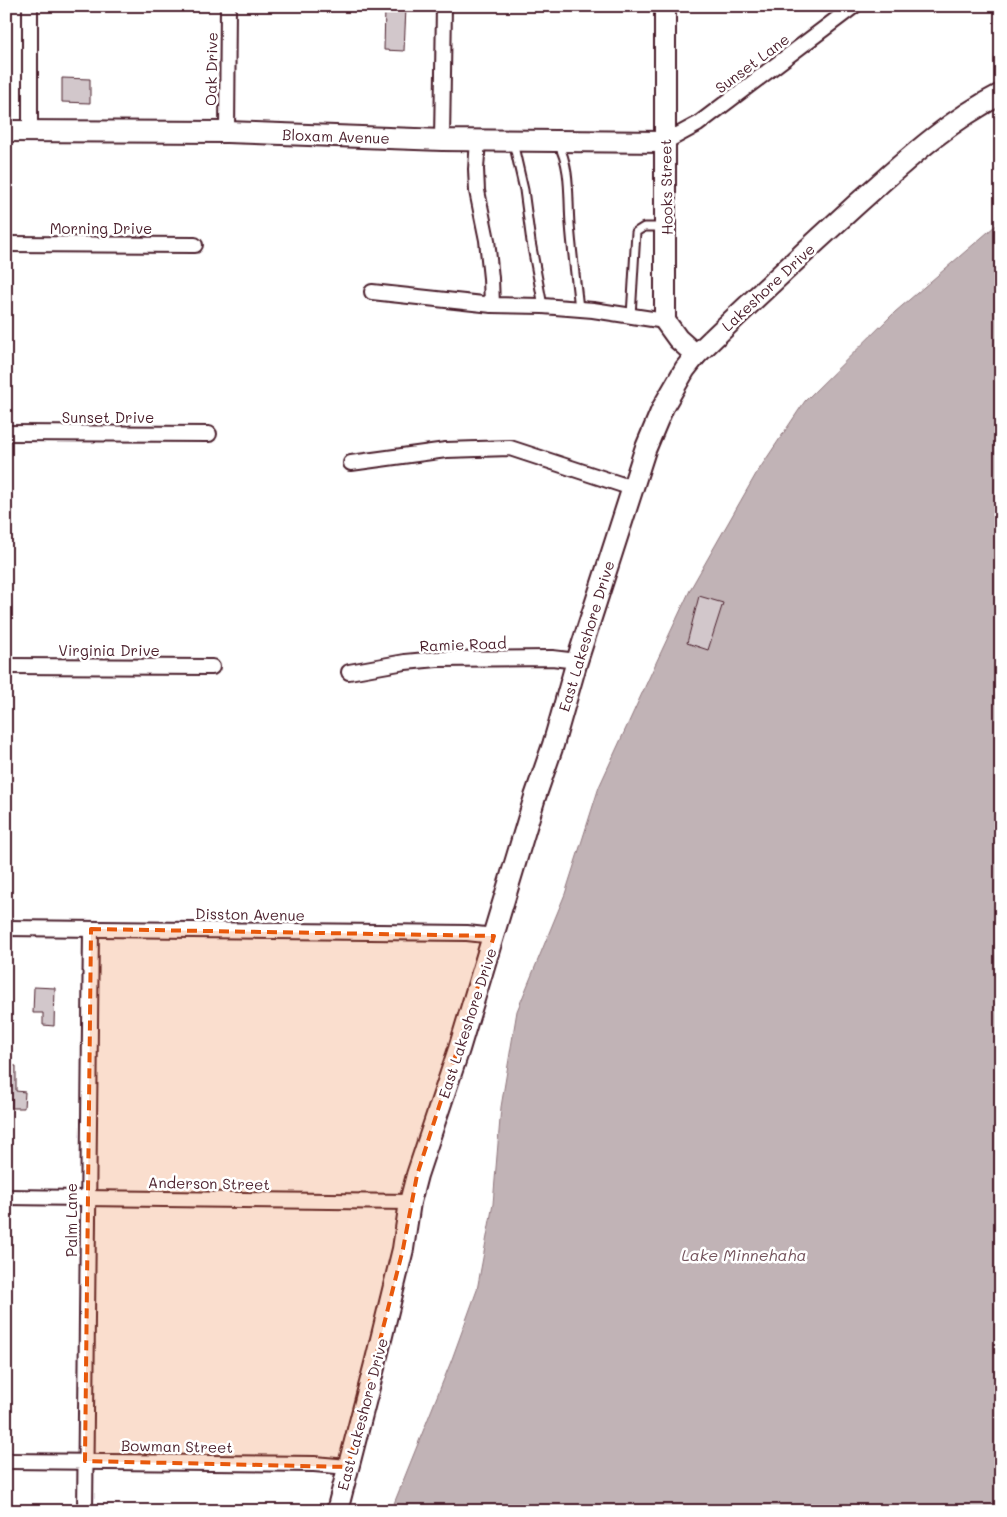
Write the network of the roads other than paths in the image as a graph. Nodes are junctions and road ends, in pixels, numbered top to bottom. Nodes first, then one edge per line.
1 (30, 6) edge
2 (228, 6) edge
3 (444, 6) edge
4 (665, 6) edge
5 (854, 6) edge
6 (1001, 94) edge
7 (30, 130) junction
8 (6, 131) edge
9 (227, 132) junction
10 (442, 140) junction
11 (478, 140) junction
12 (513, 140) junction
13 (557, 141) junction
14 (665, 142) junction
15 (666, 227) junction
16 (6, 244) edge
17 (195, 245) dead end
18 (372, 292) dead end
19 (492, 305) junction
20 (543, 306) junction
21 (580, 309) junction
22 (631, 316) junction
23 (665, 321) junction
24 (696, 355) junction
25 (6, 433) edge
26 (209, 434) dead end
27 (351, 463) dead end
28 (632, 488) junction
29 (615, 541) joint
30 (578, 660) junction
31 (6, 666) edge
32 (212, 667) dead end
33 (349, 672) dead end
34 (6, 928) edge
35 (90, 928) junction
36 (494, 936) junction
37 (6, 1197) edge
38 (88, 1198) junction
39 (410, 1202) junction
40 (6, 1461) edge
41 (85, 1462) junction
42 (348, 1467) junction
43 (85, 1511) edge
44 (336, 1511) edge

1 - 7 street
2 - 9 street, Oak Drive
3 - 10 street
4 - 14 street, Hooks Street
5 - 14 street, Sunset Lane
6 - 24 street, Lakeshore Drive
7 - 8 street, Bloxam Avenue
7 - 9 street, Bloxam Avenue
9 - 10 street, Bloxam Avenue
10 - 11 street, Bloxam Avenue
11 - 12 street, Bloxam Avenue
11 - 19 street
12 - 13 street, Bloxam Avenue
12 - 20 lane
13 - 14 street, Bloxam Avenue
13 - 21 lane
14 - 15 street, Hooks Street
15 - 22 lane
15 - 23 street, Hooks Street
16 - 17 street, Morning Drive
18 - 19 street
19 - 20 street
20 - 21 street
21 - 22 street
22 - 23 street
23 - 24 street
24 - 28 street, Lakeshore Drive
25 - 26 street, Sunset Drive
27 - 28 street
28 - 29 street, Lakeshore Drive
29 - 30 street, East Lakeshore Drive
30 - 33 street, Ramie Road
30 - 36 street, East Lakeshore Drive
31 - 32 street, Virginia Drive
34 - 35 street, Disston Avenue
35 - 36 street, Disston Avenue
35 - 38 street, Palm Lane
36 - 39 street, East Lakeshore Drive
37 - 38 street, Anderson Street
38 - 39 street, Anderson Street
38 - 41 street, Palm Lane
39 - 42 street, East Lakeshore Drive
40 - 41 street, Bowman Street
41 - 42 street, Bowman Street
41 - 43 street, Palm Lane
42 - 44 street, East Lakeshore Drive

